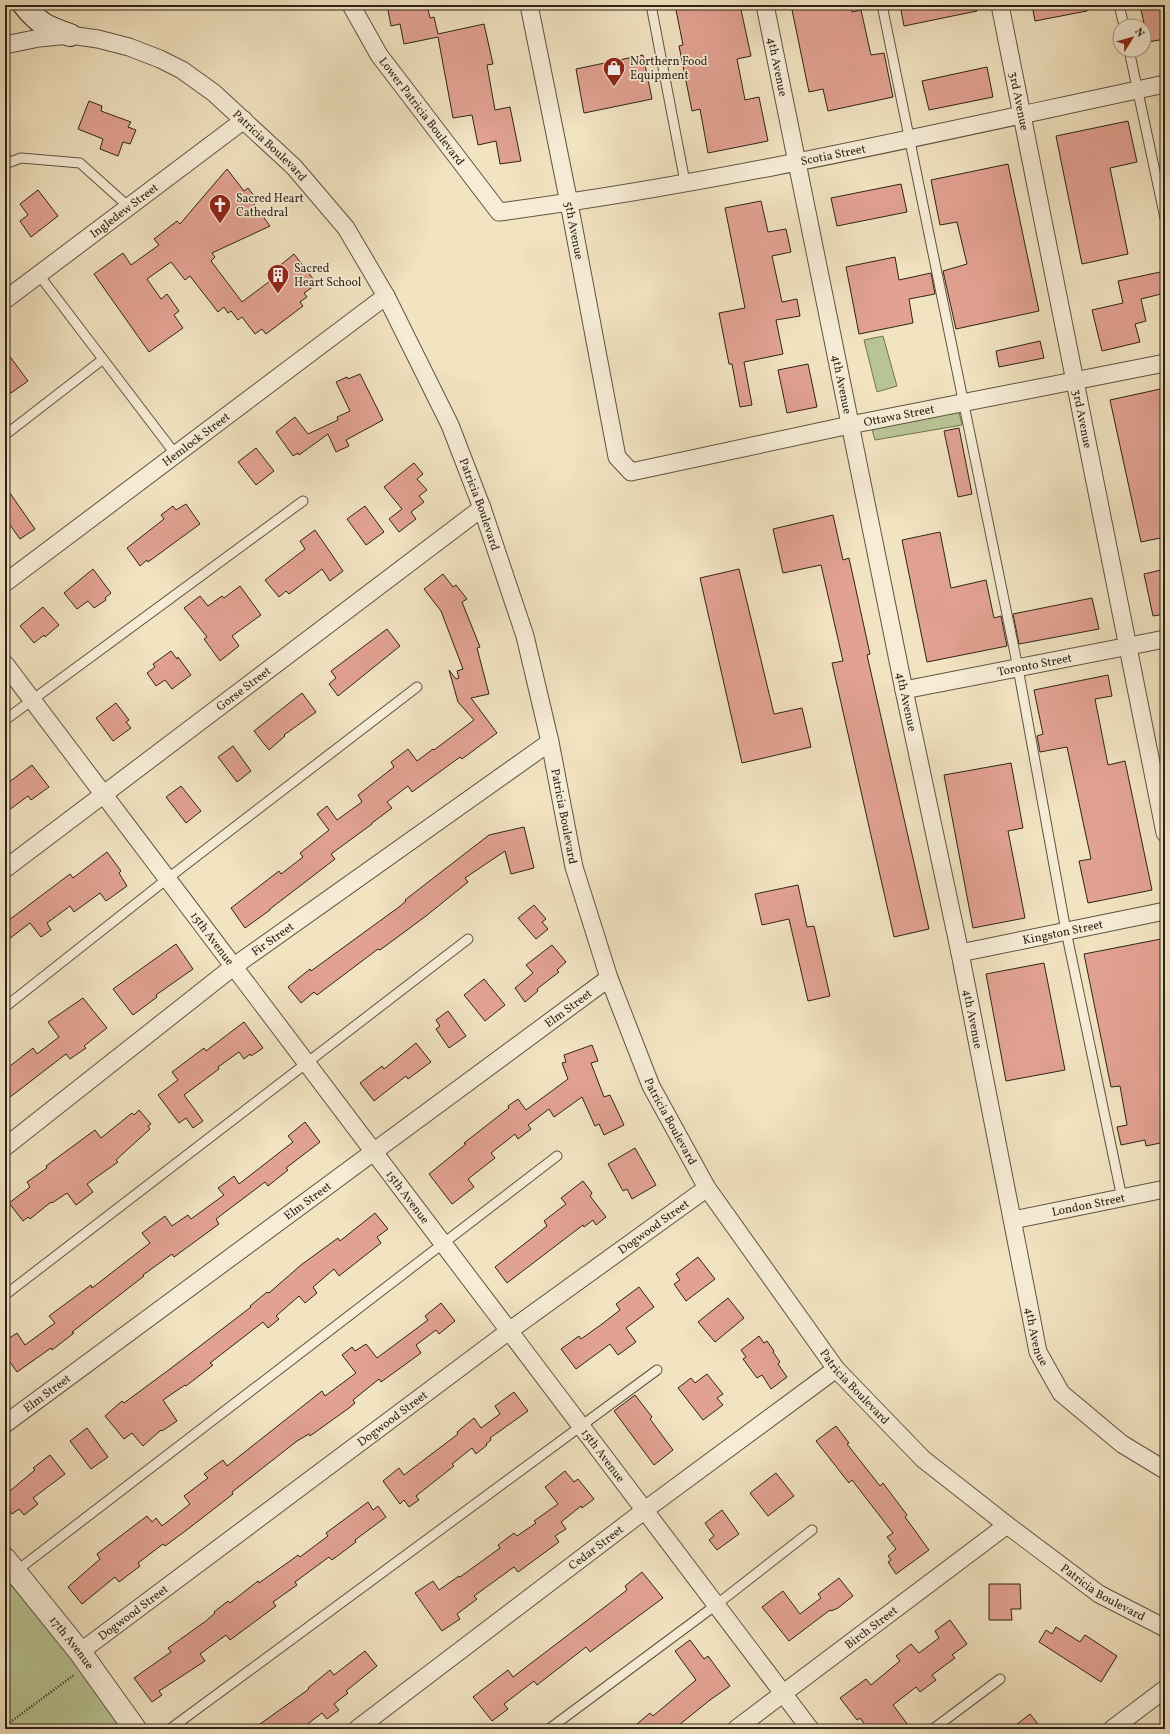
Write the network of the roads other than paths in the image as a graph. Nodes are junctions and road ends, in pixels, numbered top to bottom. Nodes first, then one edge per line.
1 (24, 5) edge
2 (351, 5) edge
3 (529, 5) edge
4 (651, 5) edge
5 (765, 5) edge
6 (882, 5) edge
7 (1000, 5) edge
8 (1119, 5) edge
9 (1122, 18) edge
10 (70, 35) junction
11 (5, 45) edge
12 (1131, 58) edge
13 (1165, 84) edge
14 (1138, 90) junction
15 (1022, 114) junction
16 (244, 120) junction
17 (909, 138) junction
18 (797, 162) junction
19 (5, 164) edge
20 (685, 182) junction
21 (569, 203) junction
22 (129, 207) junction
23 (499, 212) joint
24 (1165, 218) edge
25 (38, 275) junction
26 (386, 296) junction
27 (5, 300) edge
28 (102, 360) junction
29 (1165, 364) edge
30 (1074, 382) junction
31 (964, 403) junction
32 (850, 425) junction
33 (5, 435) edge
34 (176, 455) junction
35 (617, 457) joint
36 (303, 501) dead end
37 (482, 508) junction
38 (5, 583) edge
39 (1165, 639) edge
40 (1128, 646) junction
41 (5, 664) edge
42 (1018, 668) junction
43 (417, 687) dead end
44 (904, 690) junction
45 (32, 700) junction
46 (5, 720) edge
47 (550, 742) junction
48 (104, 794) junction
49 (1165, 833) edge
50 (5, 869) edge
51 (167, 879) junction
52 (1165, 911) edge
53 (1066, 931) junction
54 (468, 939) dead end
55 (960, 953) junction
56 (233, 966) junction
57 (609, 978) junction
58 (5, 1007) edge
59 (307, 1064) junction
60 (5, 1147) edge
61 (374, 1151) junction
62 (558, 1156) dead end
63 (707, 1188) junction
64 (1165, 1189) edge
65 (1122, 1198) junction
66 (1013, 1220) junction
67 (443, 1243) junction
68 (5, 1295) edge
69 (509, 1331) junction
70 (836, 1369) junction
71 (657, 1370) dead end
72 (5, 1424) edge
73 (581, 1426) junction
74 (1165, 1470) edge
75 (645, 1510) junction
76 (1007, 1525) junction
77 (812, 1530) dead end
78 (10, 1565) edge
79 (716, 1605) junction
80 (1165, 1628) edge
81 (84, 1658) junction
82 (1000, 1679) dead end
83 (1165, 1689) edge
84 (784, 1694) junction
85 (135, 1729) edge
86 (170, 1729) edge
87 (357, 1729) edge
88 (549, 1729) edge
89 (736, 1729) edge
90 (810, 1729) edge
91 (933, 1729) edge
92 (1112, 1729) edge

1 - 10 street
2 - 23 street, Lower Patricia Boulevard
3 - 21 street, 5th Avenue
4 - 20 lane
5 - 18 street, 4th Avenue
6 - 17 lane
7 - 15 street, 3rd Avenue
8 - 9 lane
10 - 11 street, Patricia Boulevard
10 - 16 street, Patricia Boulevard
12 - 14 lane
13 - 14 street, Scotia Street
14 - 15 street, Scotia Street
14 - 24 lane
15 - 17 street, Scotia Street
15 - 30 street, 3rd Avenue
16 - 22 street, Ingledew Street
16 - 26 street, Patricia Boulevard
17 - 18 street, Scotia Street
17 - 31 lane
18 - 20 street, Scotia Street
18 - 32 street, 4th Avenue
19 - 22 lane
20 - 21 street, Scotia Street
21 - 23 street, Scotia Street
21 - 35 street, 5th Avenue
22 - 25 street, Ingledew Street
25 - 27 street, Ingledew Street
25 - 28 lane
26 - 34 street, Hemlock Street
26 - 37 street, Patricia Boulevard
28 - 33 lane
28 - 34 lane
29 - 30 street, Ottawa Street
30 - 31 street, Ottawa Street
30 - 40 street, 3rd Avenue
31 - 32 street, Ottawa Street
31 - 42 lane
32 - 35 street, Ottawa Street
32 - 44 street, 4th Avenue
34 - 38 street, Hemlock Street
36 - 45 lane
37 - 47 street, Patricia Boulevard
37 - 48 street, Gorse Street
39 - 40 street, Toronto Street
40 - 42 street, Toronto Street
40 - 49 street, 3rd Avenue
41 - 45 street, 15th Avenue
42 - 44 street, Toronto Street
42 - 53 lane
43 - 51 lane
44 - 55 street, 4th Avenue
45 - 46 lane
45 - 48 street, 15th Avenue
47 - 56 street, Fir Street
47 - 57 street, Patricia Boulevard
48 - 50 street, Gorse Street
48 - 51 street, 15th Avenue
51 - 56 street, 15th Avenue
51 - 58 lane
52 - 53 street, Kingston Street
53 - 55 street, Kingston Street
53 - 65 lane
54 - 59 lane
55 - 66 street, 4th Avenue
56 - 59 street, 15th Avenue
56 - 60 street, Fir Street
57 - 61 street, Elm Street
57 - 63 street, Patricia Boulevard
59 - 61 street, 15th Avenue
59 - 68 lane
61 - 67 street, 15th Avenue
61 - 72 street, Elm Street
62 - 67 lane
63 - 69 street, Dogwood Street
63 - 70 street, Patricia Boulevard
64 - 65 street, London Street
65 - 66 street, London Street
66 - 74 street, 4th Avenue
67 - 69 street, 15th Avenue
67 - 78 lane
69 - 73 street, 15th Avenue
69 - 81 street, Dogwood Street
70 - 75 street, Cedar Street
70 - 76 street, Patricia Boulevard
71 - 73 lane
73 - 75 street, 15th Avenue
73 - 86 lane
75 - 79 street, 15th Avenue
75 - 87 street, Cedar Street
76 - 80 street, Patricia Boulevard
76 - 84 street, Birch Street
77 - 79 lane
78 - 81 street, 17th Avenue
79 - 84 street, 15th Avenue
79 - 88 lane
81 - 85 street, 17th Avenue
82 - 91 lane
83 - 92 street
84 - 89 street, Birch Street
84 - 90 street, 15th Avenue

